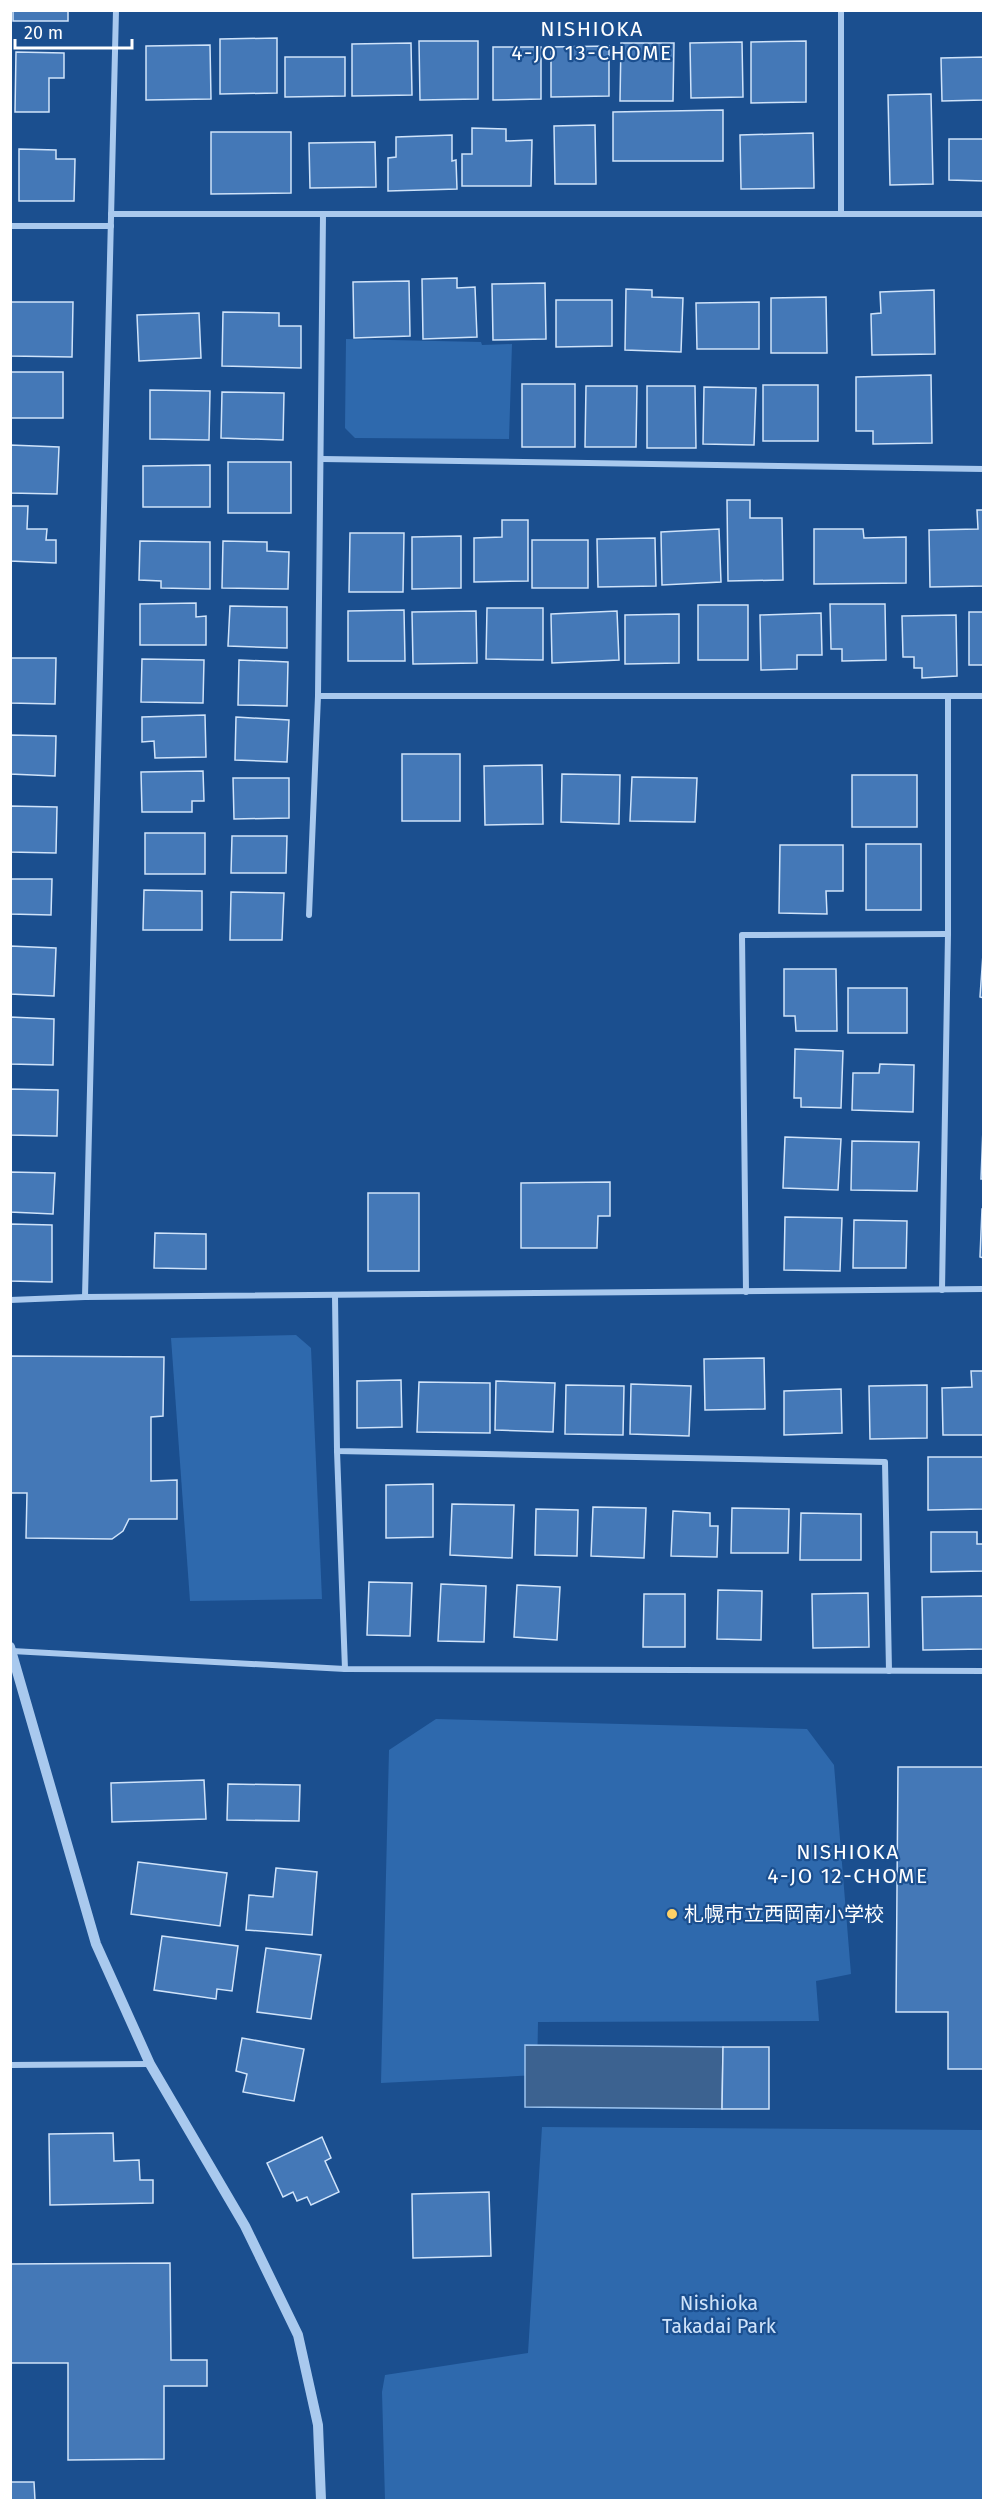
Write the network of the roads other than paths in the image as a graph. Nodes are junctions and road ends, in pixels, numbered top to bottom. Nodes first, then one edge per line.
1 (116, 10) edge
2 (841, 10) edge
3 (841, 213) junction
4 (111, 214) junction
5 (984, 214) edge
6 (323, 215) junction
7 (10, 226) edge
8 (111, 226) junction
9 (322, 459) junction
10 (984, 470) edge
11 (318, 696) junction
12 (948, 696) junction
13 (984, 696) edge
14 (309, 915) dead end
15 (948, 934) junction
16 (984, 1289) edge
17 (942, 1290) junction
18 (746, 1292) junction
19 (335, 1296) junction
20 (85, 1297) junction
21 (10, 1300) edge
22 (337, 1451) junction
23 (11, 1649) edge
24 (345, 1669) junction
25 (889, 1671) junction
26 (984, 1671) edge
27 (150, 2064) junction
28 (10, 2065) edge
29 (321, 2500) edge

1 - 4 street
2 - 3 street
3 - 5 street
3 - 6 street
4 - 6 street
4 - 8 street
6 - 9 street
7 - 8 street
8 - 20 street
9 - 10 street
9 - 11 street
11 - 12 street
11 - 14 street
12 - 13 street
12 - 15 street
15 - 17 street
15 - 18 street
16 - 17 street
17 - 18 street
18 - 19 street
19 - 20 street
19 - 22 street
20 - 21 street
22 - 24 street
22 - 25 street
23 - 24 street
23 - 27 street
24 - 25 street
25 - 26 street
27 - 28 street
27 - 29 street

